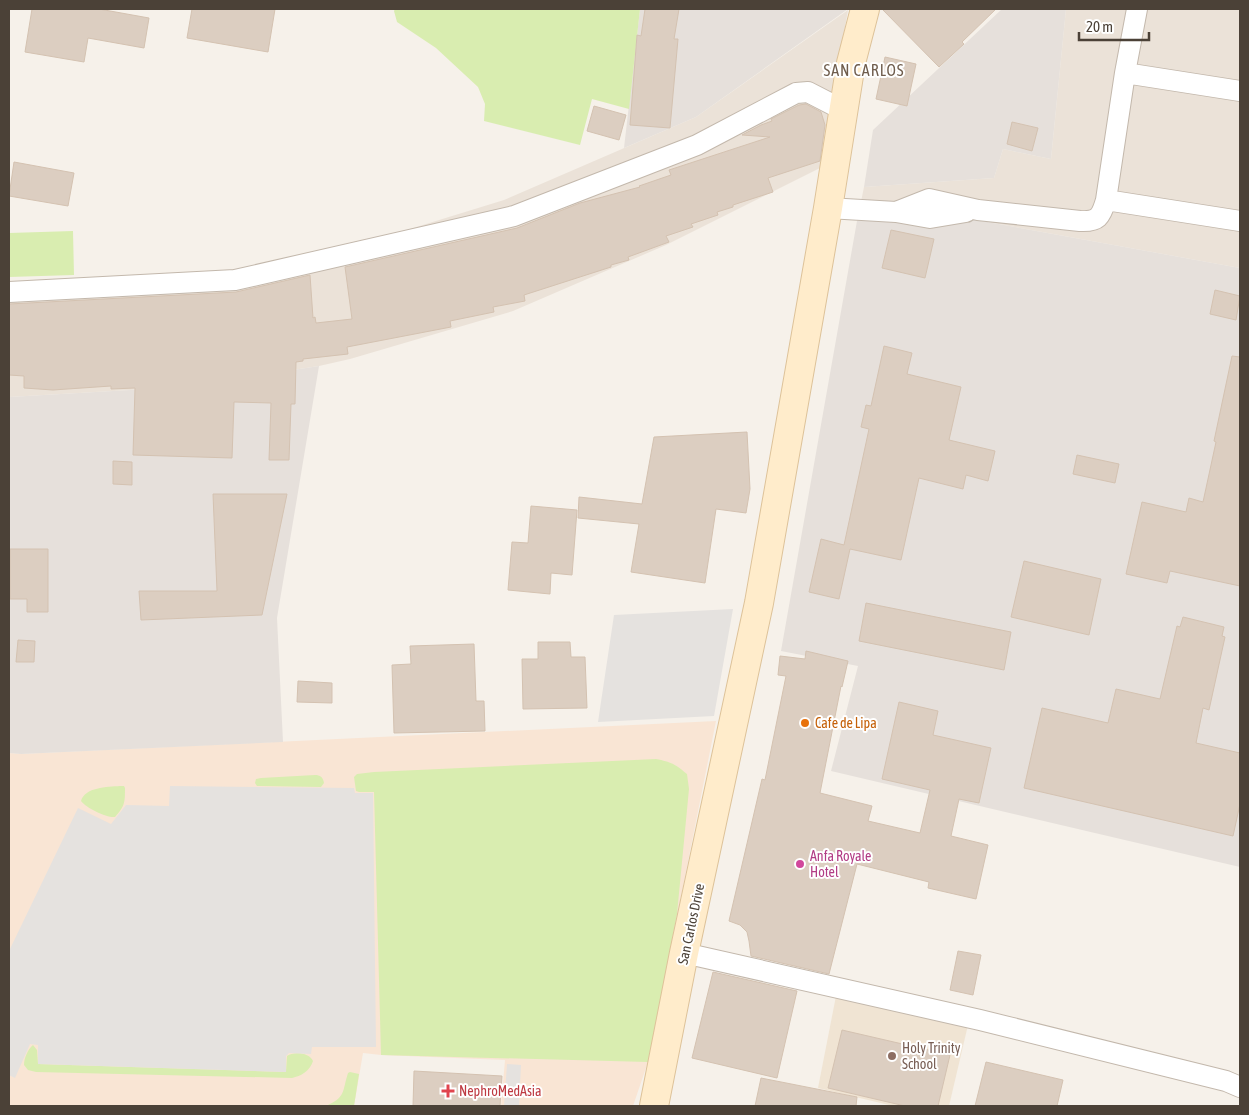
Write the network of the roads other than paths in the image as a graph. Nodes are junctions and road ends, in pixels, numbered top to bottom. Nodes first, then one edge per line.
1 (1137, 9) edge
2 (868, 14) edge
3 (1125, 73) junction
4 (1240, 90) edge
5 (843, 110) junction
6 (1106, 200) junction
7 (828, 208) junction
8 (1240, 220) edge
9 (9, 292) edge
10 (684, 953) junction
11 (1240, 1087) edge
12 (654, 1106) edge

1 - 3 street
2 - 5 street, San Carlos Drive
3 - 4 street
3 - 6 street
5 - 7 street, San Carlos Drive
5 - 9 street
6 - 7 street
6 - 8 street
7 - 10 street, San Carlos Drive
10 - 11 street
10 - 12 street, San Carlos Drive

